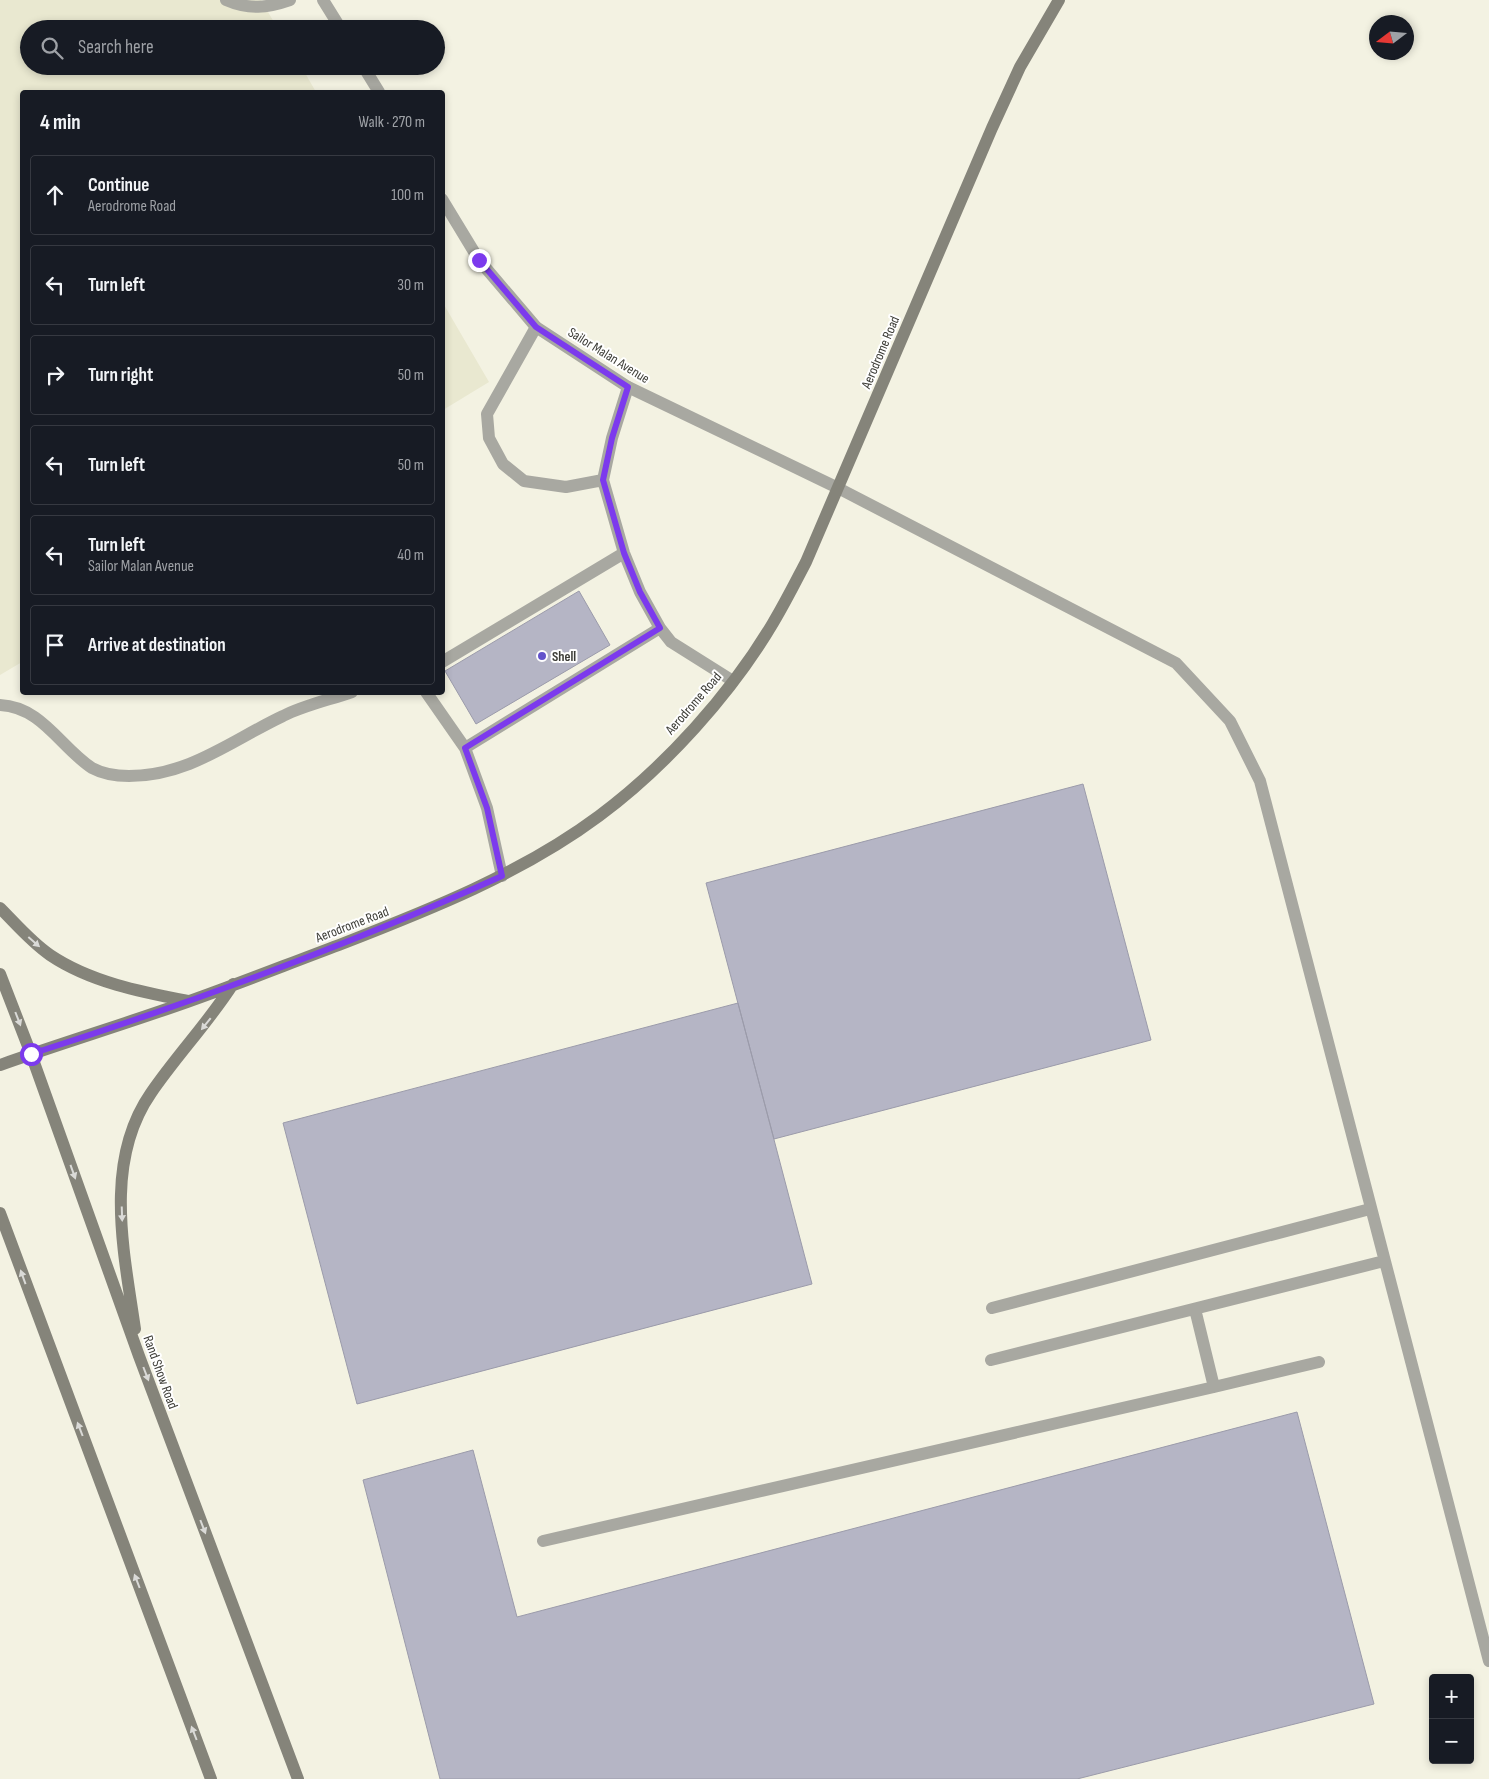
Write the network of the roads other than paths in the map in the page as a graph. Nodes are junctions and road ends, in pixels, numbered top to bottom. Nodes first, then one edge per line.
1 (226, 0) edge
2 (290, 0) edge
3 (324, 0) edge
4 (1059, 0) edge
5 (336, 20) edge
6 (369, 75) edge
7 (378, 90) edge
8 (445, 204) edge
9 (536, 327) junction
10 (628, 387) junction
11 (603, 480) junction
12 (838, 488) junction
13 (624, 553) junction
14 (660, 628) junction
15 (445, 660) edge
16 (733, 681) junction
17 (343, 695) edge
18 (428, 695) edge
19 (0, 705) edge
20 (465, 748) junction
21 (502, 876) junction
22 (0, 908) edge
23 (0, 974) edge
24 (234, 984) junction
25 (190, 1001) junction
26 (31, 1054) junction
27 (0, 1065) edge
28 (1370, 1209) junction
29 (0, 1213) edge
30 (1384, 1261) junction
31 (992, 1308) dead end
32 (1195, 1309) junction
33 (139, 1356) junction
34 (991, 1360) dead end
35 (1319, 1362) dead end
36 (1214, 1387) junction
37 (544, 1541) dead end
38 (1489, 1660) edge
39 (211, 1779) edge
40 (298, 1779) edge

1 - 2 street
3 - 5 street
4 - 12 main road, Aerodrome Road
6 - 7 street
8 - 9 street, Sailor Malan Avenue
9 - 10 street, Sailor Malan Avenue
9 - 11 street
10 - 11 street
10 - 12 street, Sailor Malan Avenue
11 - 13 street
12 - 16 main road, Aerodrome Road
12 - 28 street, Sailor Malan Avenue
13 - 14 street
13 - 15 street
14 - 16 street
14 - 20 street
16 - 21 main road, Aerodrome Road
17 - 19 street
18 - 20 street
20 - 21 street
21 - 24 main road, Aerodrome Road
22 -> 25 main road
23 -> 26 main road, Rand Show Road
24 - 25 main road, Aerodrome Road
24 -> 33 main road
25 - 26 main road, Aerodrome Road
26 - 27 main road, Aerodrome Road
26 -> 33 main road, Rand Show Road
28 - 30 street, Sailor Malan Avenue
28 - 31 street
39 -> 29 main road
30 - 32 street
30 - 38 street, Sailor Malan Avenue
32 - 34 street
32 - 36 street
33 -> 40 main road, Rand Show Road
35 - 36 street
36 - 37 street

